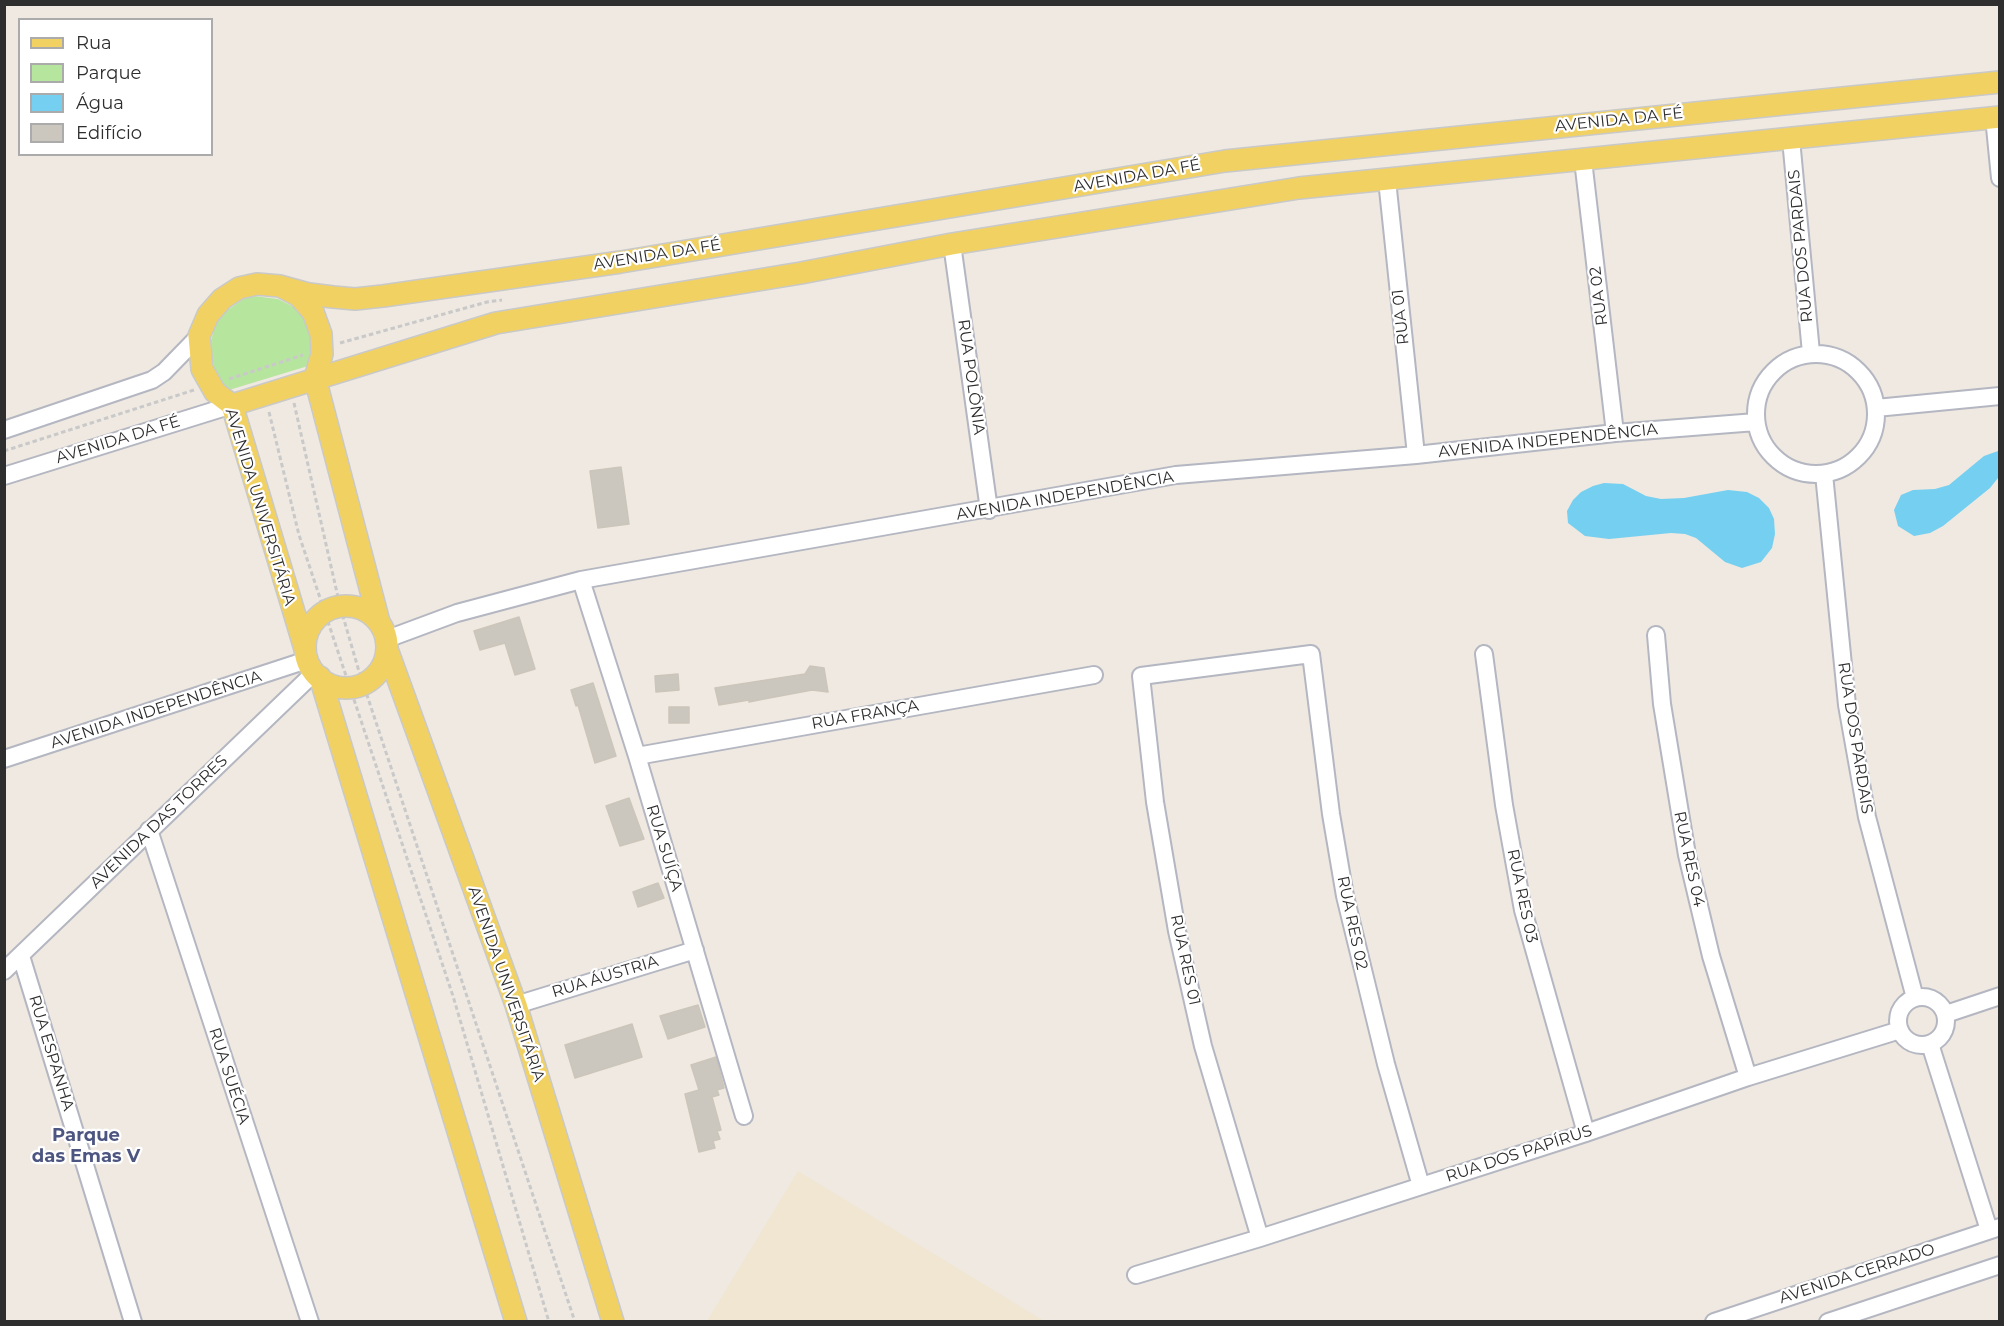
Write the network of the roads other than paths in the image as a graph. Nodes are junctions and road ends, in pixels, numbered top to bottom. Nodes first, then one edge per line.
1 (2000, 82) edge
2 (1997, 117) edge
3 (1791, 139) junction
4 (1583, 160) junction
5 (2000, 178) edge
6 (1387, 180) junction
7 (952, 244) junction
8 (280, 286) junction
9 (199, 336) junction
10 (1811, 353) junction
11 (315, 378) junction
12 (2000, 396) edge
13 (232, 405) junction
14 (1876, 408) junction
15 (1756, 422) junction
16 (4, 430) edge
17 (1615, 433) junction
18 (1416, 454) junction
19 (1824, 474) junction
20 (4, 476) edge
21 (989, 510) junction
22 (581, 580) junction
23 (1656, 635) dead end
24 (384, 637) junction
25 (1484, 654) dead end
26 (311, 665) junction
27 (1094, 675) dead end
28 (1141, 676) joint
29 (637, 756) junction
30 (4, 759) edge
31 (149, 830) junction
32 (694, 950) junction
33 (21, 956) junction
34 (4, 971) edge
35 (2000, 996) edge
36 (1915, 998) junction
37 (516, 1005) junction
38 (1946, 1014) junction
39 (1900, 1030) junction
40 (1930, 1044) junction
41 (1748, 1077) junction
42 (744, 1116) dead end
43 (1586, 1133) junction
44 (1421, 1186) junction
45 (1994, 1228) edge
46 (1260, 1238) junction
47 (2000, 1265) edge
48 (1136, 1275) dead end
49 (512, 1320) edge
50 (133, 1322) edge
51 (310, 1322) edge
52 (613, 1322) edge
53 (1714, 1322) edge
54 (1828, 1322) edge

1 - 8 main road, AVENIDA DA FÉ
2 - 3 main road
2 - 5 street
3 - 4 main road
3 - 10 street, RUA DOS PARDAIS
4 - 6 main road
4 - 17 street, RUA 02
6 - 7 main road
6 - 18 street, RUA 01
7 - 11 main road
7 - 21 street, RUA POLÔNIA
8 - 9 main road
8 - 11 main road, AVENIDA UNIVERSITÁRIA
9 - 13 main road, AVENIDA UNIVERSITÁRIA
9 - 16 street
10 - 14 street
10 - 15 street
11 - 13 main road
11 - 24 main road, AVENIDA UNIVERSITÁRIA
12 - 14 street
13 - 20 street, AVENIDA DA FÉ
13 - 26 main road, AVENIDA UNIVERSITÁRIA
14 - 19 street
15 - 17 street, AVENIDA INDEPENDÊNCIA
15 - 19 street
17 - 18 street, AVENIDA INDEPENDÊNCIA
18 - 21 street, AVENIDA INDEPENDÊNCIA
19 - 36 street, RUA DOS PARDAIS
21 - 22 street, AVENIDA INDEPENDÊNCIA
22 - 24 street, AVENIDA INDEPENDÊNCIA
22 - 29 street, RUA SUÍÇA
23 - 41 street, RUA RES 04
24 - 26 main road
24 - 26 main road
24 - 37 main road, AVENIDA UNIVERSITÁRIA
25 - 43 street, RUA RES 03
26 - 30 street, AVENIDA INDEPENDÊNCIA
26 - 31 street, AVENIDA DAS TORRES
26 - 49 main road, AVENIDA UNIVERSITÁRIA
27 - 29 street, RUA FRANÇA
28 - 44 street, RUA RES 02
28 - 46 street, RUA RES 01
29 - 32 street, RUA SUÍÇA
31 - 33 street, AVENIDA DAS TORRES
31 - 51 street, RUA SUÉCIA
32 - 37 street, RUA ÁUSTRIA
32 - 42 street, RUA SUÍÇA
33 - 34 street, AVENIDA DAS TORRES
33 - 50 street, RUA ESPANHA
35 - 38 street
36 - 38 street
36 - 39 street
37 - 52 main road, AVENIDA UNIVERSITÁRIA
38 - 40 street
39 - 40 street
39 - 41 street, RUA DOS PAPÍRUS
40 - 45 street
41 - 43 street, RUA DOS PAPÍRUS
43 - 44 street, RUA DOS PAPÍRUS
44 - 46 street, RUA DOS PAPÍRUS
45 - 53 street, AVENIDA CERRADO
46 - 48 street, RUA DOS PAPÍRUS
47 - 54 street

